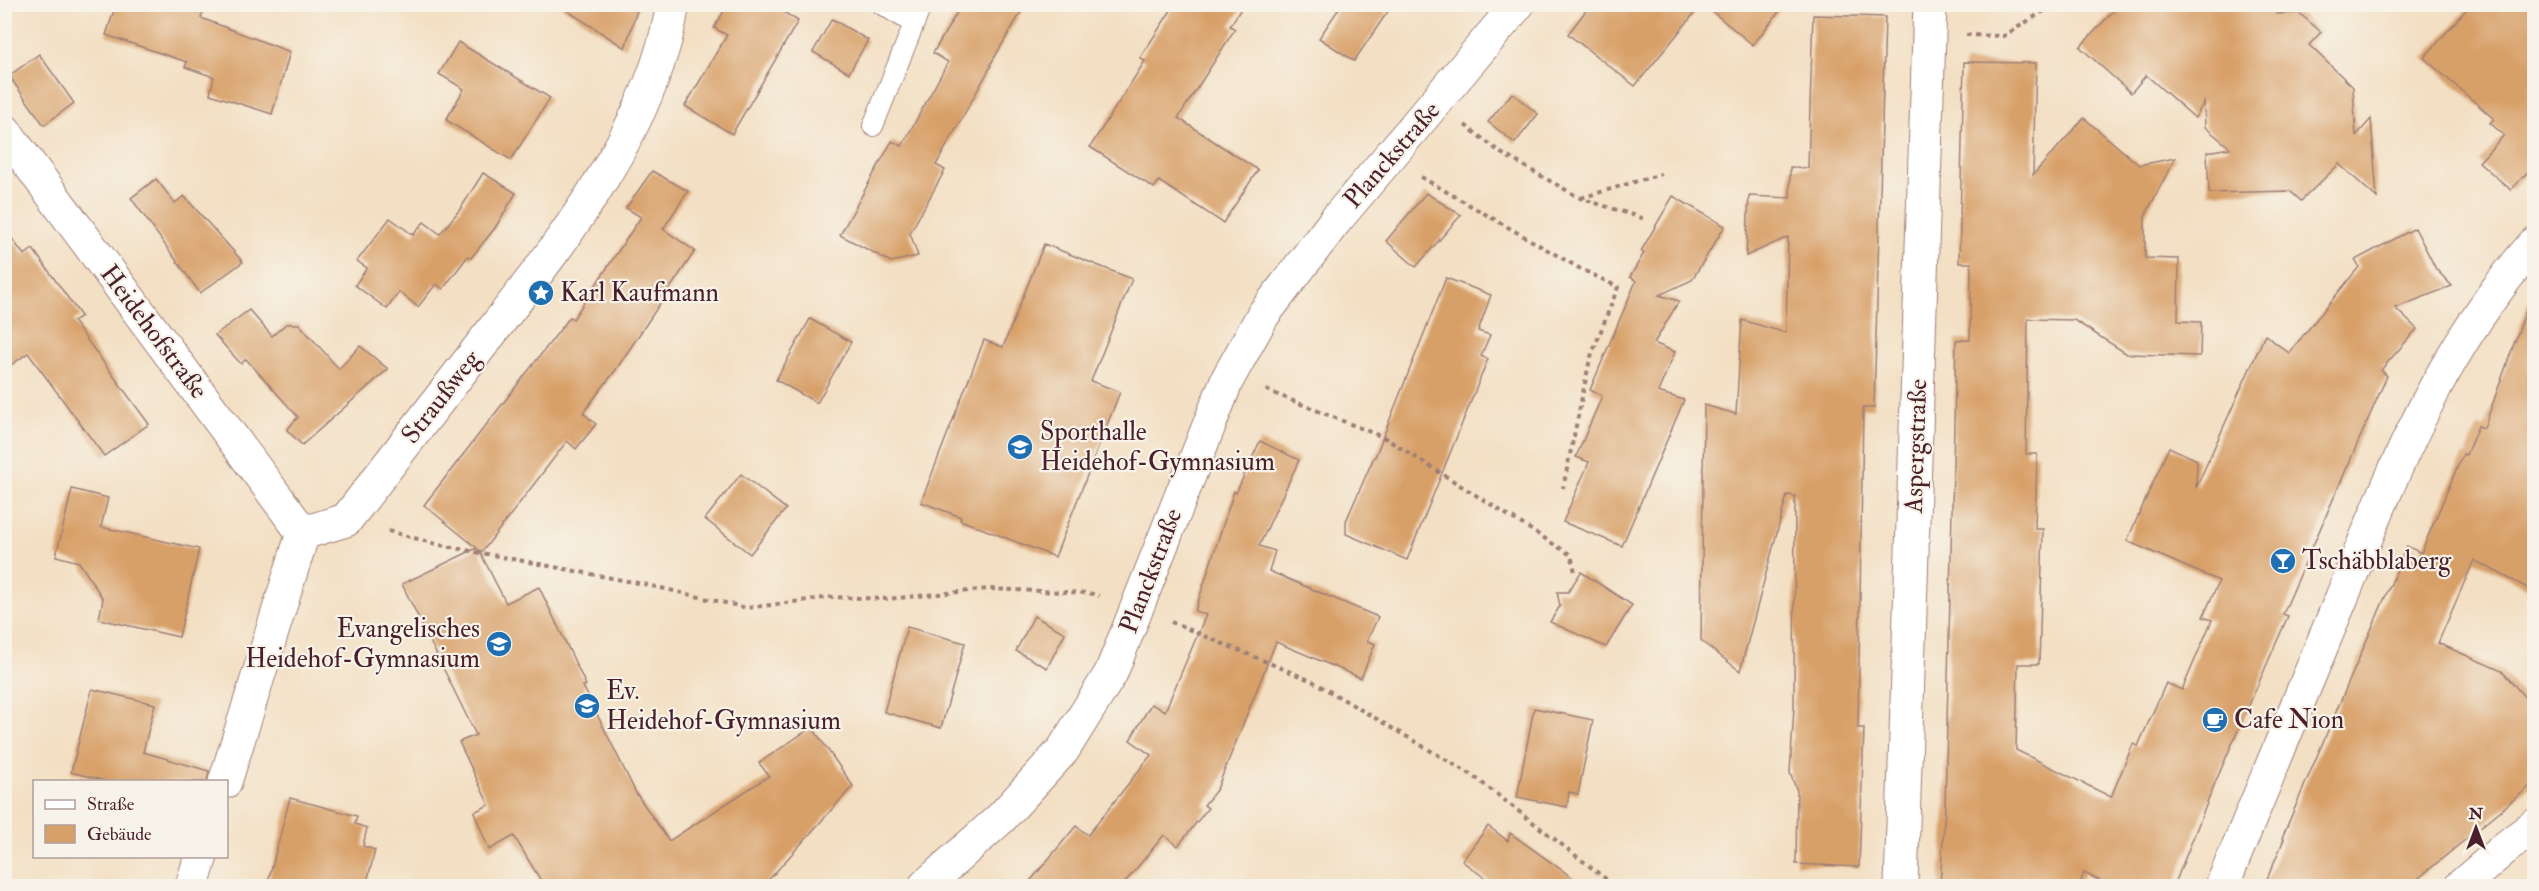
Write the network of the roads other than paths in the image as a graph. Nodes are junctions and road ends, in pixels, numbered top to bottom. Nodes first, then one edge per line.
1 (673, 4) edge
2 (881, 4) edge
3 (922, 4) edge
4 (1518, 4) edge
5 (1929, 20) edge
6 (913, 23) junction
7 (873, 126) dead end
8 (4, 130) edge
9 (2535, 244) edge
10 (303, 533) junction
11 (226, 780) edge
12 (2535, 826) edge
13 (200, 858) edge
14 (192, 886) edge
15 (925, 886) edge
16 (1901, 886) edge
17 (2222, 886) edge
18 (2461, 886) edge

1 - 10 street, Straußweg
2 - 6 lane
3 - 6 lane
4 - 15 street, Planckstraße
5 - 16 street, Aspergstraße
6 - 7 lane
8 - 10 street, Heidehofstraße
9 - 17 street
10 - 11 street
12 - 18 street
13 - 14 street

